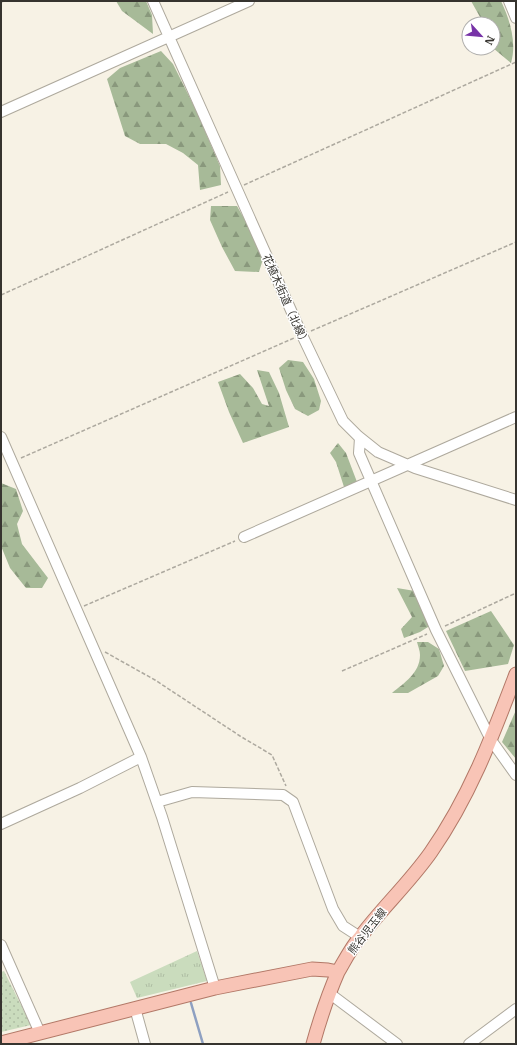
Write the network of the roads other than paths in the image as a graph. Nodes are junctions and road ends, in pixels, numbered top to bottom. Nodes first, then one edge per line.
1 (153, 1) edge
2 (249, 1) edge
3 (508, 1) edge
4 (516, 18) edge
5 (169, 37) junction
6 (1, 112) edge
7 (516, 417) edge
8 (1, 437) edge
9 (360, 438) junction
10 (407, 464) junction
11 (372, 480) junction
12 (516, 500) edge
13 (244, 537) road end
14 (516, 674) edge
15 (491, 740) junction
16 (141, 757) junction
17 (516, 775) edge
18 (157, 802) junction
19 (1, 824) edge
20 (360, 937) junction
21 (1, 945) edge
22 (338, 972) junction
23 (215, 988) junction
24 (329, 993) junction
25 (135, 1008) junction
26 (516, 1009) edge
27 (40, 1033) junction
28 (1, 1043) edge
29 (145, 1044) edge
30 (313, 1044) edge
31 (397, 1044) edge
32 (469, 1044) edge

1 - 5 street, 花植木街道（北線）
2 - 5 street
3 - 4 street
5 - 6 street
5 - 9 street, 花植木街道（北線）
7 - 10 street
8 - 16 street
9 - 10 street, 花植木街道（北線）
9 - 11 street
10 - 11 street
10 - 12 street, 花植木街道（北線）
11 - 13 street
11 - 15 street
14 - 15 main road, 熊谷児玉線
15 - 17 street
15 - 20 main road, 熊谷児玉線
16 - 18 street
16 - 19 street
18 - 20 street
18 - 23 street
20 - 22 main road, 熊谷児玉線
21 - 27 street
22 - 23 main road
22 - 24 main road, 熊谷児玉線
23 - 25 main road
24 - 30 main road, 熊谷児玉線
24 - 31 street
25 - 27 main road
25 - 29 street
26 - 32 street
27 - 28 main road

